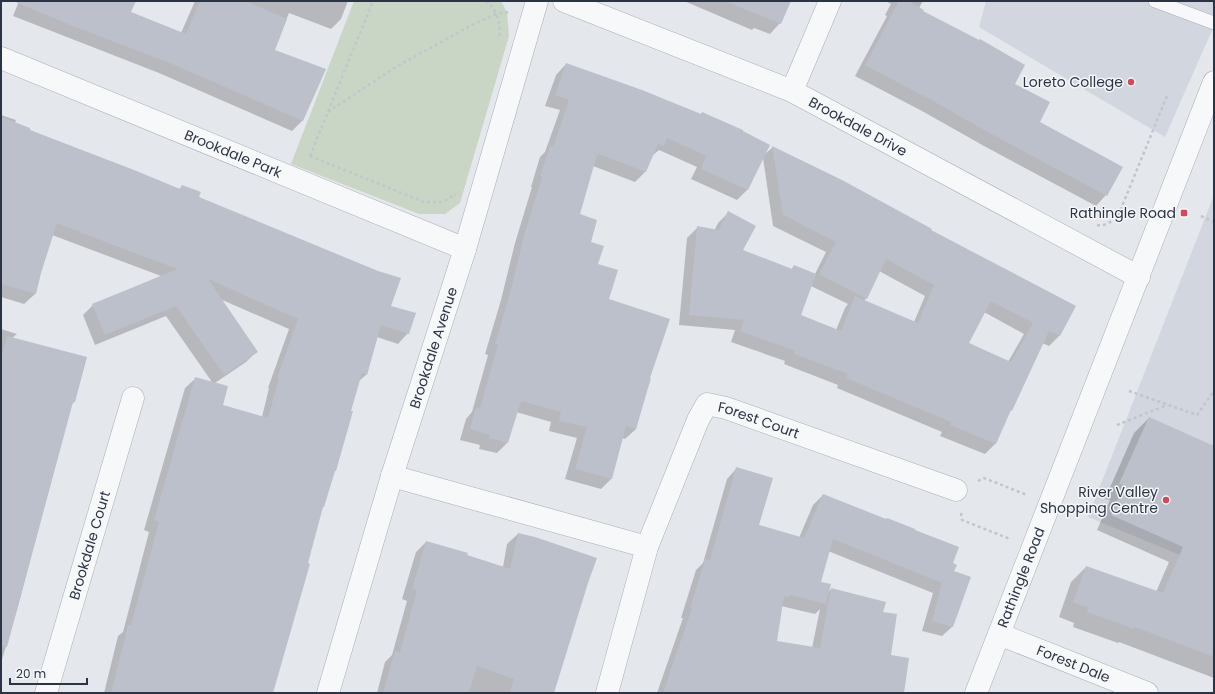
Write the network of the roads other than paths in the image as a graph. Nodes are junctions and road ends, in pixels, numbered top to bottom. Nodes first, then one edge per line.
1 (564, 1) edge
2 (830, 1) edge
3 (1155, 1) edge
4 (536, 5) edge
5 (1214, 23) edge
6 (1, 58) edge
7 (1214, 82) edge
8 (792, 91) junction
9 (465, 249) junction
10 (1139, 277) junction
11 (134, 398) dead end
12 (392, 476) junction
13 (956, 490) road end
14 (648, 547) junction
15 (999, 634) junction
16 (46, 693) edge
17 (328, 693) edge
18 (607, 693) edge
19 (976, 693) edge
20 (1146, 693) edge

1 - 8 street, Brookdale Drive
2 - 8 street
3 - 5 lane
4 - 9 street, Brookdale Avenue
6 - 9 street, Brookdale Park
7 - 10 street, Rathingle Road
8 - 10 street, Brookdale Drive
9 - 12 street, Brookdale Avenue
10 - 15 street, Rathingle Road
11 - 16 street, Brookdale Court
12 - 14 street
12 - 17 street, Brookdale Avenue
13 - 14 street, Forest Court
14 - 18 street, Forest Court
15 - 19 street, Rathingle Road
15 - 20 street, Forest Dale

